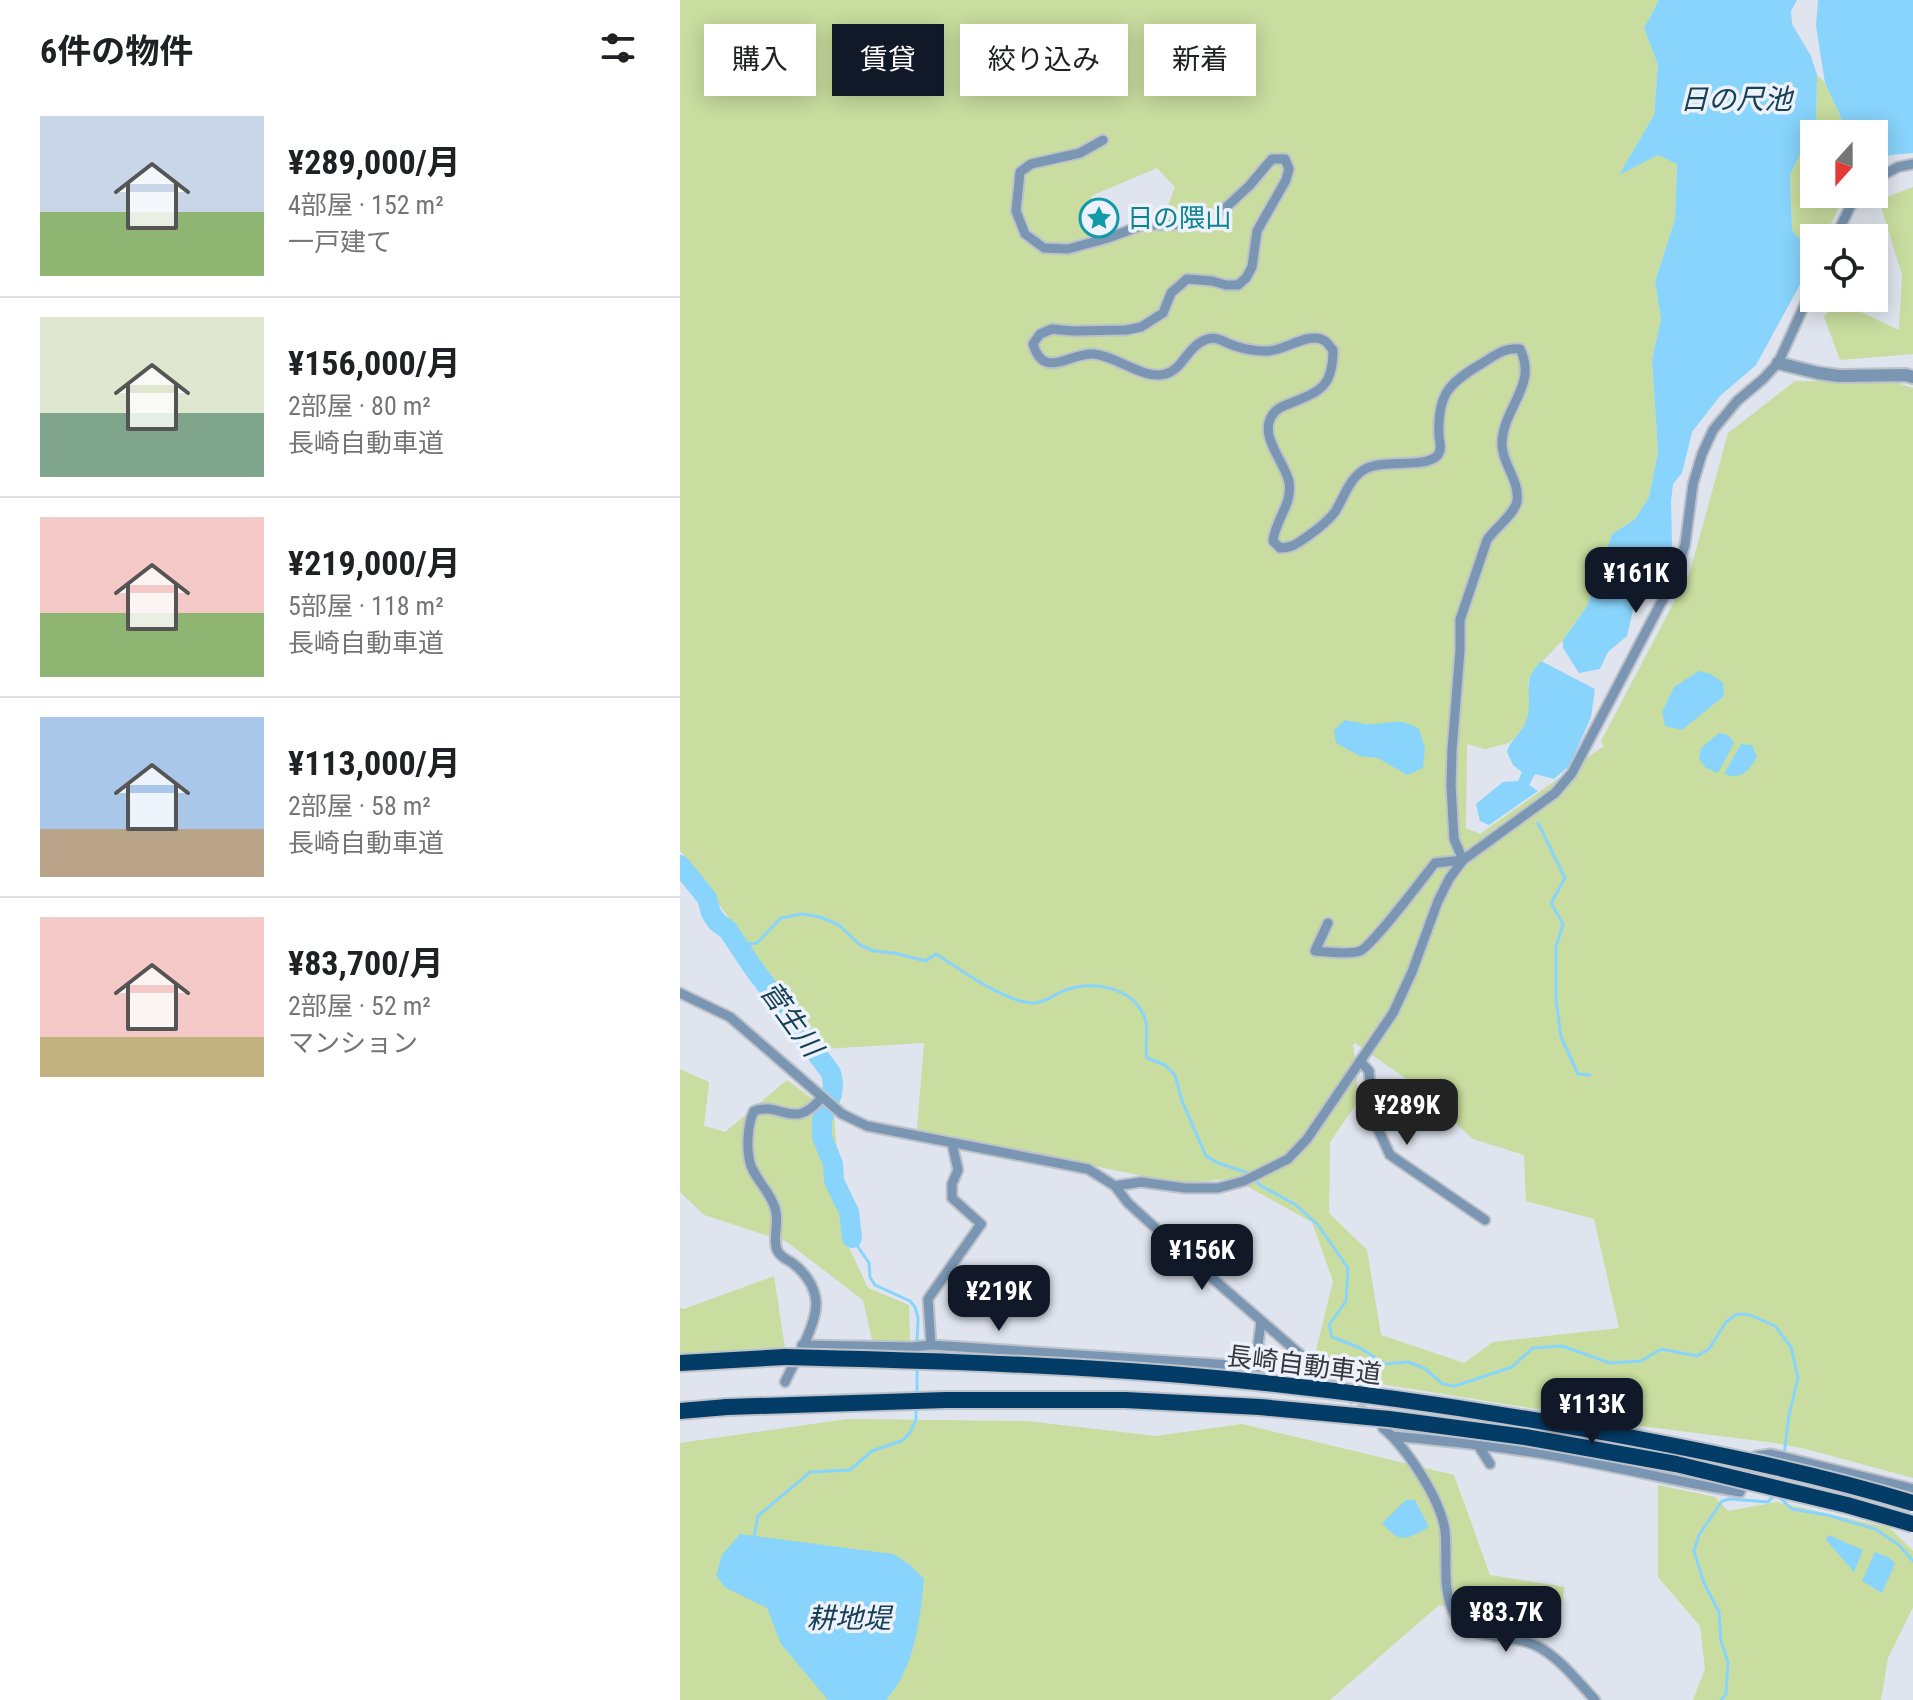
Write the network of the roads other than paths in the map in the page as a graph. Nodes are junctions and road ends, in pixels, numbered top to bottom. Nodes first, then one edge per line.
1 (1103, 140) dead end
2 (1913, 164) edge
3 (1888, 172) edge
4 (1801, 312) edge
5 (1778, 363) junction
6 (1913, 377) edge
7 (1463, 860) junction
8 (1328, 923) dead end
9 (680, 993) edge
10 (1360, 1061) junction
11 (822, 1097) junction
12 (952, 1143) junction
13 (1115, 1186) junction
14 (1485, 1220) dead end
15 (1261, 1322) junction
16 (802, 1345) junction
17 (931, 1345) junction
18 (680, 1363) edge
19 (1317, 1369) tunnel mouth
20 (785, 1382) dead end
21 (680, 1411) edge
22 (1383, 1428) dead end
23 (1392, 1436) junction
24 (1478, 1445) junction
25 (1490, 1464) dead end
26 (1913, 1489) edge
27 (1913, 1503) edge
28 (1913, 1524) edge
29 (1595, 1700) edge

1 - 7 street
2 - 3 street
4 - 5 street
5 - 6 street
5 - 7 street
7 - 8 street
7 - 10 street
9 - 11 street
10 - 13 street
10 - 14 street
11 - 12 street
11 - 16 street
12 - 13 street
12 - 17 street
13 - 15 street
15 - 17 street
15 - 19 street
16 - 17 street
16 - 20 street
18 - 27 highway, 長崎自動車道, bridge
21 - 28 highway, 長崎自動車道, bridge
22 - 23 street
23 - 24 street
23 - 29 street
24 - 25 street
24 - 26 street

